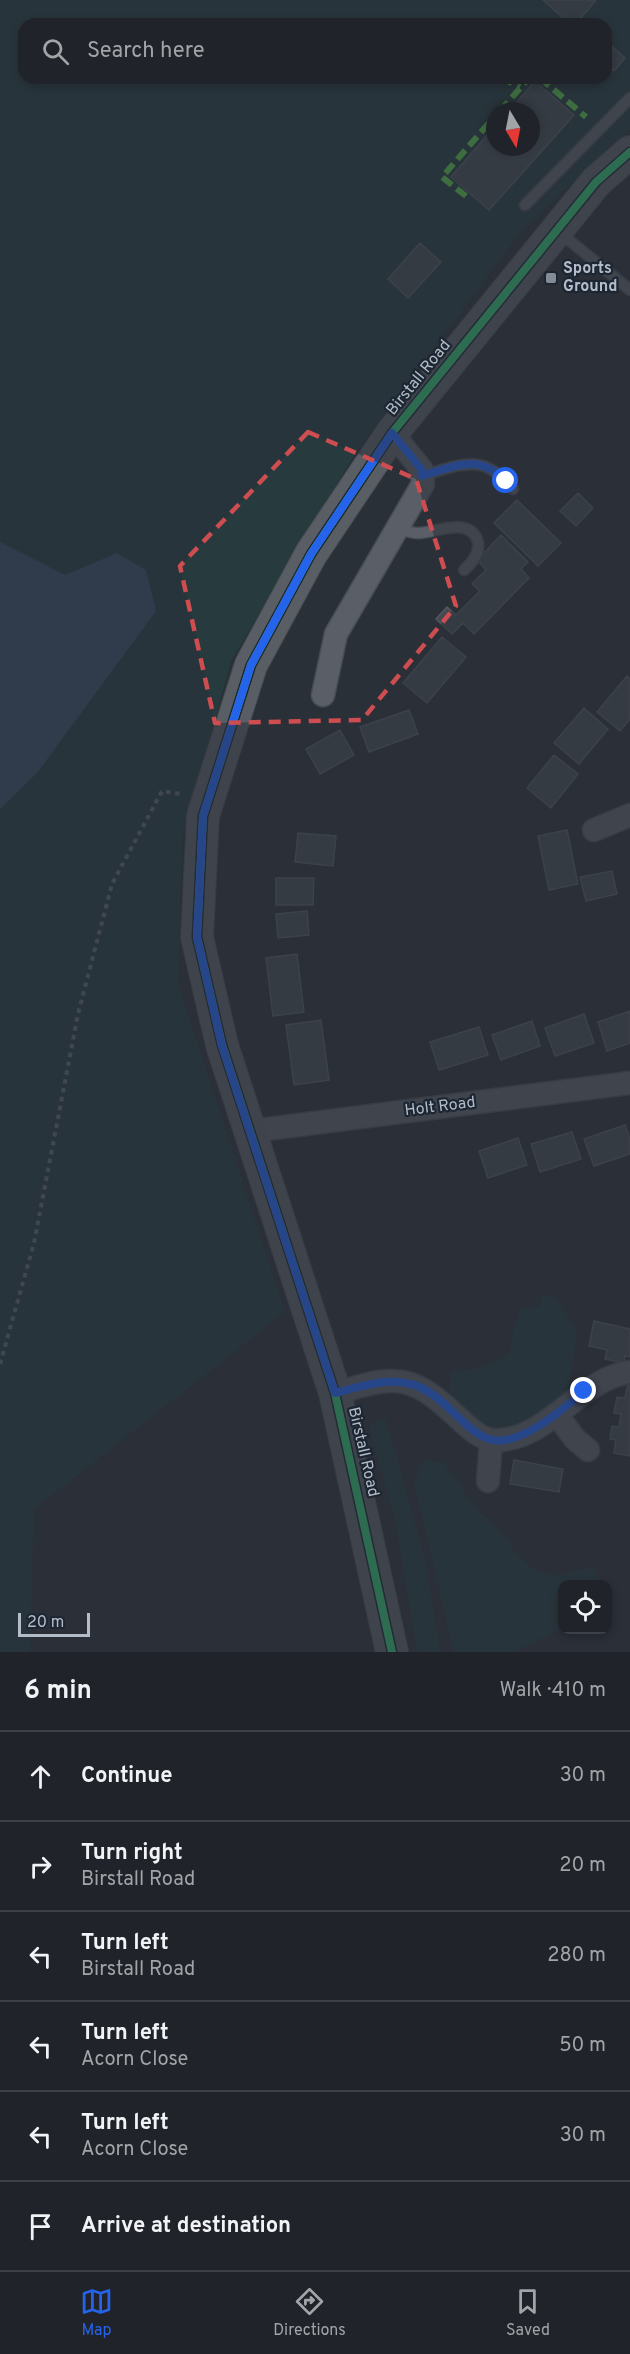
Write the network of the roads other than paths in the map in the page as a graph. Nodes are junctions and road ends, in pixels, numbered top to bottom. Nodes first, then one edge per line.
1 (630, 98) edge
2 (630, 152) edge
3 (525, 205) dead end
4 (557, 230) junction
5 (630, 290) edge
6 (392, 433) junction
7 (422, 476) junction
8 (513, 489) dead end
9 (397, 529) junction
10 (464, 570) dead end
11 (323, 695) dead end
12 (630, 816) edge
13 (594, 830) dead end
14 (630, 1083) edge
15 (250, 1131) junction
16 (630, 1372) edge
17 (335, 1393) junction
18 (557, 1415) junction
19 (491, 1440) junction
20 (588, 1450) dead end
21 (488, 1481) dead end
22 (392, 1652) edge

1 - 3 lane
2 - 4 street, Birstall Road
4 - 5 lane
4 - 6 street, Birstall Road
6 - 7 street, Birstall Road
6 - 15 street, Birstall Road
7 - 8 lane
7 - 9 street
9 - 10 lane
9 - 11 street
12 - 13 street
14 - 15 street, Holt Road
15 - 17 street, Birstall Road
16 - 18 street
17 - 19 street
17 - 22 street, Birstall Road
18 - 19 street
18 - 20 street
19 - 21 street

